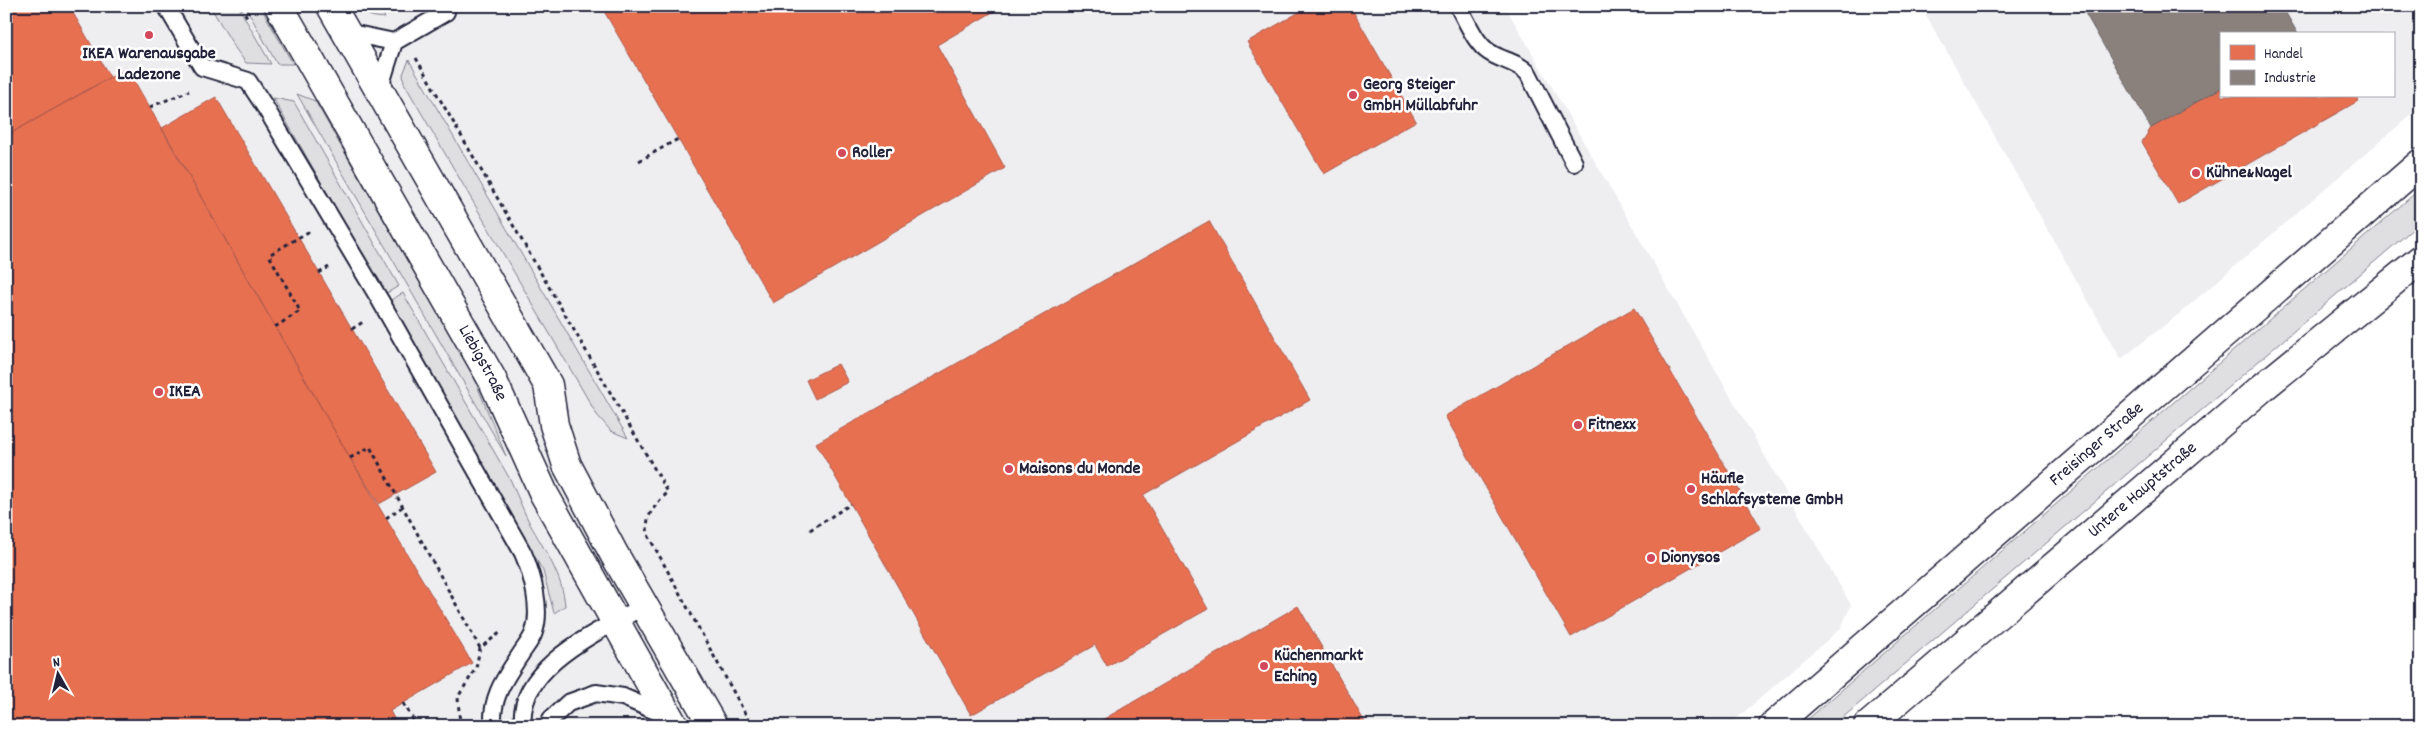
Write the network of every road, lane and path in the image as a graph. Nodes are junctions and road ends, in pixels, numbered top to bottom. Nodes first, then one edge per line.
1 (166, 6) edge
2 (279, 6) edge
3 (331, 6) edge
4 (386, 6) edge
5 (1458, 6) edge
6 (446, 12) dead end
7 (346, 32) junction
8 (399, 39) junction
9 (379, 90) junction
10 (678, 139) dead end
11 (638, 161) dead end
12 (1574, 163) dead end
13 (2421, 164) edge
14 (308, 232) dead end
15 (2421, 259) edge
16 (275, 327) dead end
17 (350, 458) dead end
18 (851, 504) dead end
19 (402, 507) junction
20 (386, 518) dead end
21 (810, 530) dead end
22 (644, 606) junction
23 (615, 622) junction
24 (509, 627) dead end
25 (480, 648) junction
26 (403, 703) dead end
27 (672, 721) edge
28 (417, 726) edge
29 (460, 726) edge
30 (493, 726) edge
31 (522, 726) edge
32 (549, 726) edge
33 (713, 726) edge
34 (752, 726) edge
35 (1773, 726) edge
36 (1868, 726) edge

1 - 30 lane
2 - 23 street, Liebigstraße
3 - 7 street
4 - 8 path
5 - 12 lane
6 - 8 lane
7 - 8 lane
7 - 9 street
8 - 9 lane
8 - 34 path
9 - 22 street
10 - 11 path
13 - 35 street, Freisinger Straße
14 - 16 path
15 - 36 street, Untere Hauptstraße
17 - 19 path
18 - 21 path
19 - 20 path
19 - 25 path
22 - 23 lane
22 - 33 street
23 - 27 street, Liebigstraße
23 - 31 lane
24 - 25 path
25 - 29 path
26 - 28 path
27 - 32 lane

